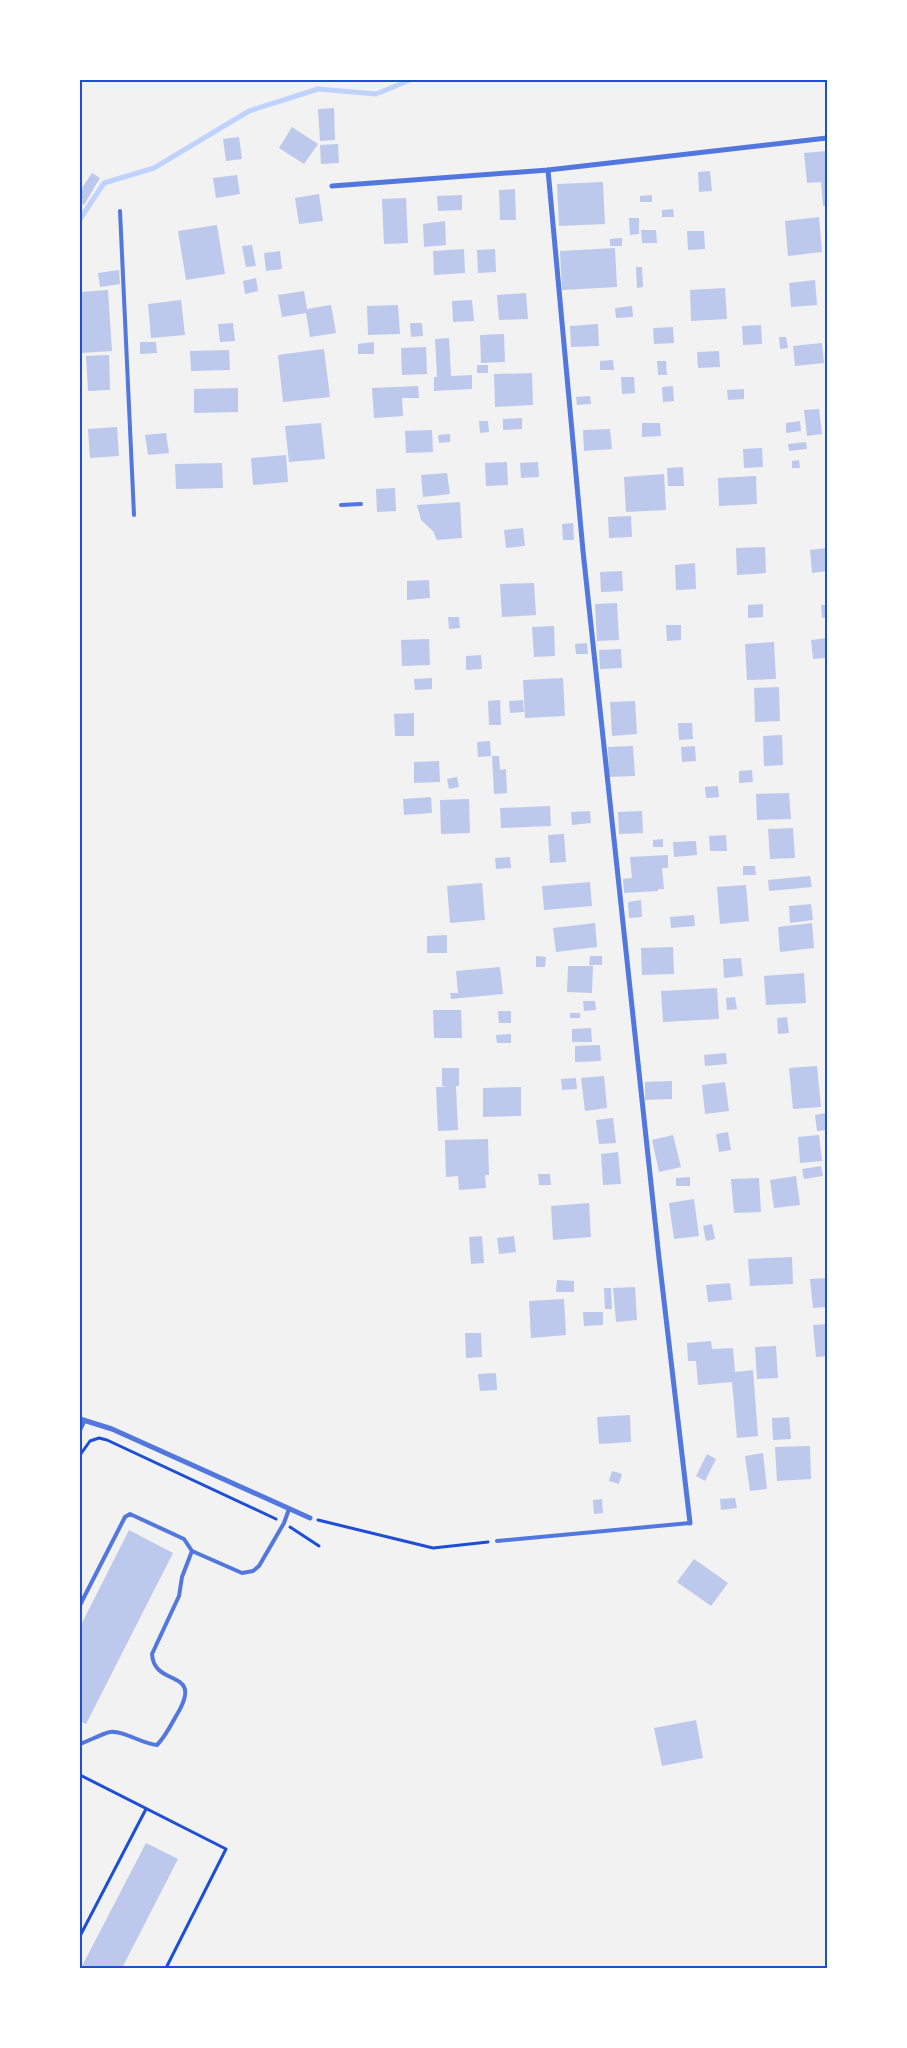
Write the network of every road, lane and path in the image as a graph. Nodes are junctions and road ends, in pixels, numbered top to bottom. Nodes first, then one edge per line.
1 (827, 138) edge
2 (548, 170) junction
3 (332, 186) dead end
4 (120, 211) dead end
5 (361, 504) dead end
6 (341, 505) dead end
7 (134, 515) dead end
8 (82, 1420) edge
9 (80, 1429) edge
10 (80, 1455) edge
11 (289, 1509) junction
12 (310, 1518) joint
13 (284, 1523) junction
14 (690, 1523) joint
15 (497, 1541) joint
16 (319, 1546) dead end
17 (192, 1551) junction
18 (80, 1604) edge
19 (80, 1744) edge
20 (80, 1775) edge
21 (146, 1809) junction
22 (80, 1936) edge
23 (166, 1968) edge

1 - 2 street
2 - 3 street
2 - 14 street
4 - 7 lane
5 - 6 lane
8 - 9 street
8 - 11 street
10 - 13 path
11 - 12 street
11 - 13 lane
12 - 15 path
13 - 16 path
13 - 17 lane
14 - 15 lane
17 - 18 lane
17 - 19 lane
20 - 21 path
21 - 22 path
21 - 23 path

